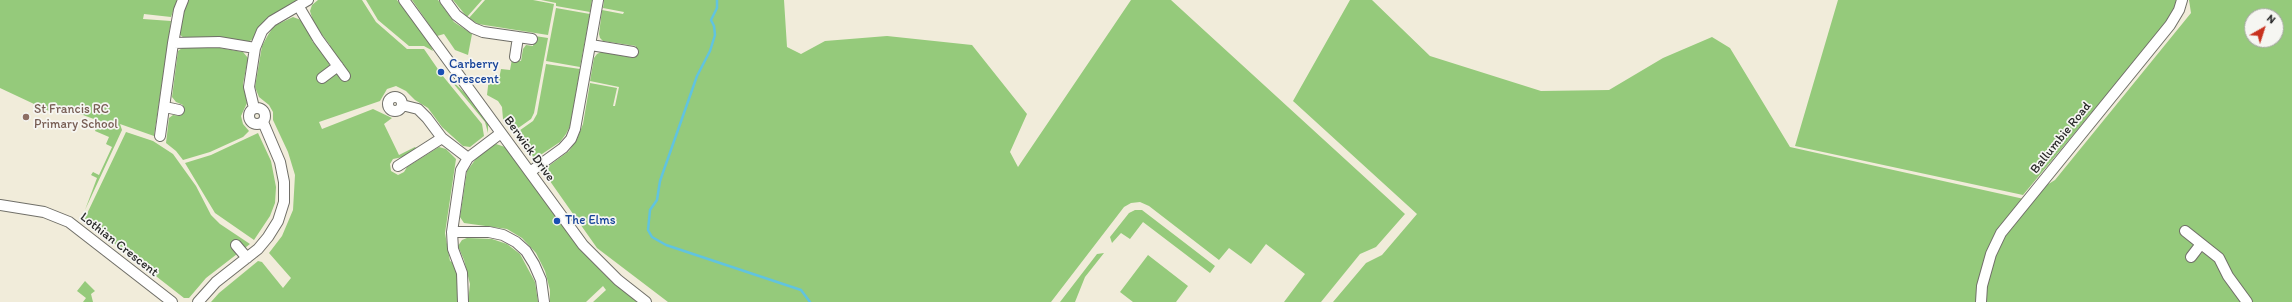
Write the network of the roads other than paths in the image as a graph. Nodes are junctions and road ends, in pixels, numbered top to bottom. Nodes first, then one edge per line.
1 (183, 0) edge
2 (308, 0) edge
3 (404, 0) edge
4 (445, 0) edge
5 (598, 0) edge
6 (2182, 0) edge
7 (299, 7) junction
8 (518, 37) junction
9 (532, 39) dead end
10 (173, 43) junction
11 (590, 44) junction
12 (255, 48) junction
13 (633, 52) dead end
14 (515, 57) dead end
15 (338, 66) junction
16 (345, 76) dead end
17 (322, 78) dead end
18 (402, 105) dead end
19 (165, 107) junction
20 (179, 110) dead end
21 (501, 133) junction
22 (160, 136) dead end
23 (442, 138) junction
24 (468, 158) junction
25 (398, 166) dead end
26 (530, 172) junction
27 (0, 205) edge
28 (2185, 231) dead end
29 (452, 232) junction
30 (2201, 244) junction
31 (236, 245) dead end
32 (2191, 257) dead end
33 (247, 258) junction
34 (172, 302) edge
35 (198, 302) edge
36 (463, 302) edge
37 (544, 302) edge
38 (646, 302) edge
39 (1981, 302) edge
40 (2247, 302) edge

1 - 10 street
2 - 7 street
3 - 21 street, Berwick Drive
4 - 8 street
5 - 11 street
6 - 39 street, Ballumbie Road
7 - 12 street
7 - 15 street
8 - 9 street
8 - 14 street
10 - 12 street
10 - 19 street
11 - 13 street
11 - 26 street
12 - 33 street
15 - 16 street
15 - 17 street
18 - 23 street
19 - 20 street
19 - 22 street
21 - 24 street
21 - 26 street, Berwick Drive
23 - 24 street
23 - 25 street
24 - 29 street
26 - 38 street, Berwick Drive
27 - 34 street, Lothian Crescent
28 - 30 street
29 - 36 street
29 - 37 street
30 - 32 street
30 - 40 street
31 - 33 street
33 - 35 street

